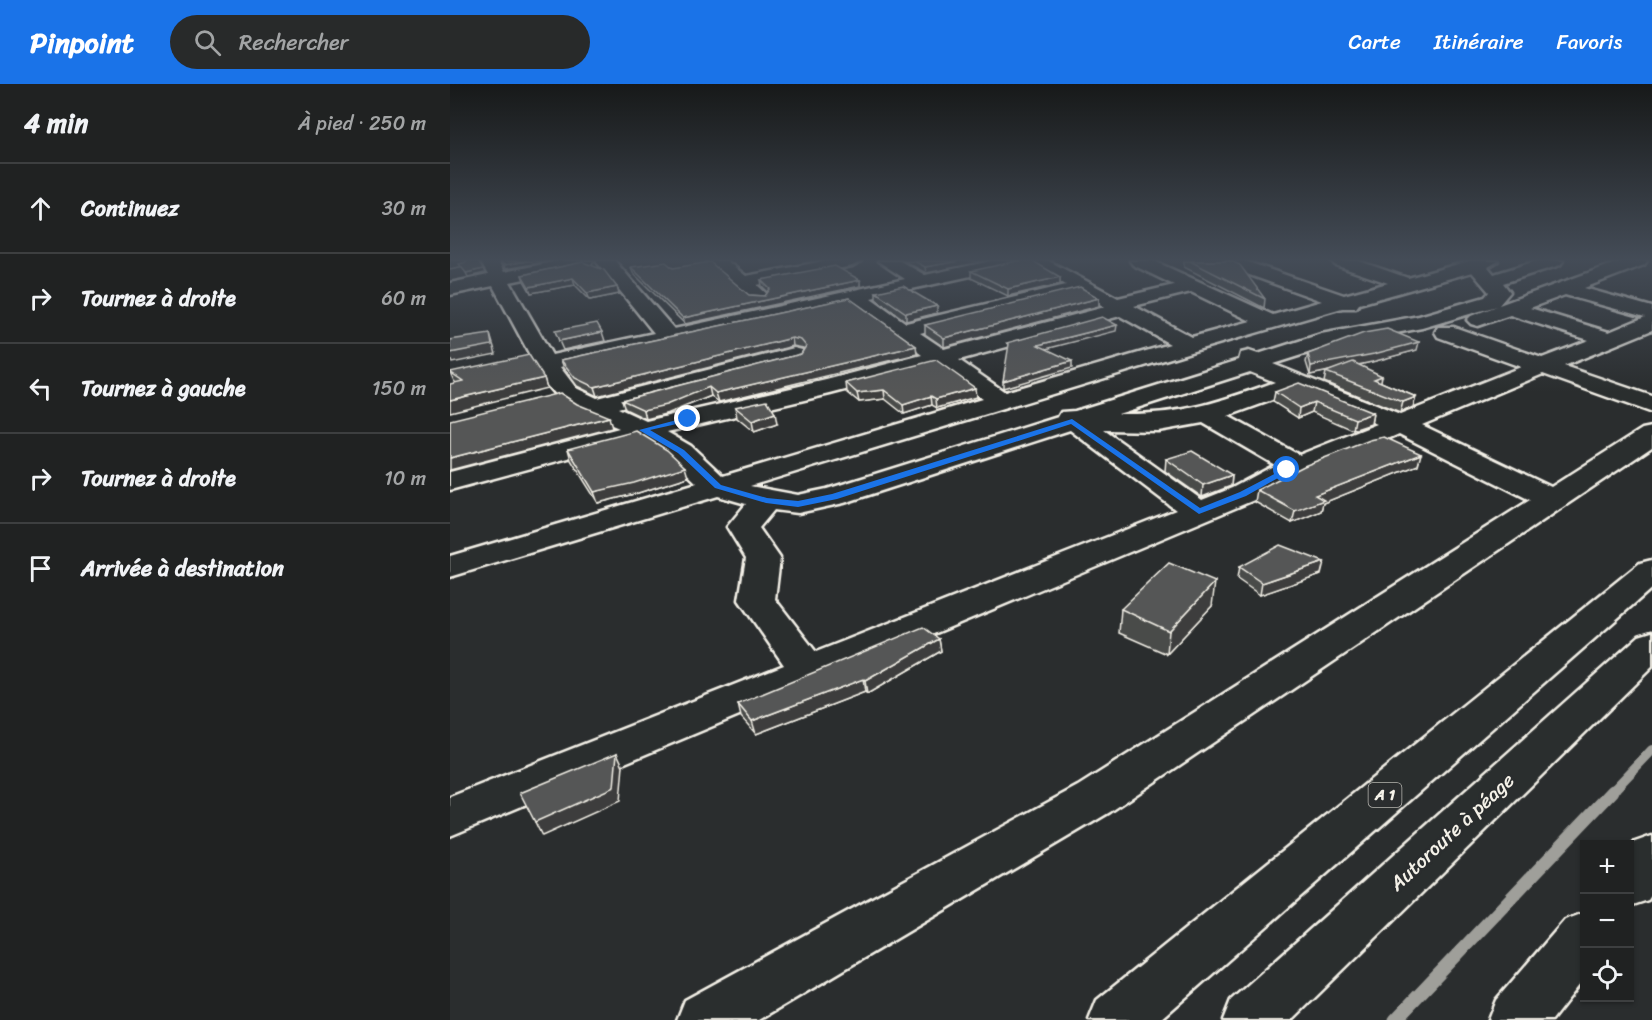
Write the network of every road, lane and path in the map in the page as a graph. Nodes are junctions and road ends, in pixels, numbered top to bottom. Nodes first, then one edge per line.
1 (511, 305) edge
2 (642, 305) edge
3 (757, 305) edge
4 (835, 305) edge
5 (868, 305) edge
6 (1009, 305) edge
7 (1113, 305) edge
8 (1126, 305) edge
9 (1233, 305) edge
10 (1333, 305) edge
11 (1350, 305) edge
12 (1480, 305) edge
13 (1518, 305) edge
14 (1622, 305) edge
15 (1117, 307) junction
16 (1509, 308) junction
17 (1652, 313) edge
18 (1292, 316) junction
19 (1270, 322) junction
20 (1652, 322) edge
21 (904, 330) junction
22 (1379, 330) junction
23 (774, 331) junction
24 (1229, 334) junction
25 (668, 336) junction
26 (1329, 339) junction
27 (1609, 339) junction
28 (1189, 345) junction
29 (941, 357) junction
30 (535, 358) junction
31 (1254, 365) junction
32 (1543, 366) junction
33 (1073, 380) junction
34 (1299, 382) junction
35 (830, 387) junction
36 (567, 393) junction
37 (539, 401) edge
38 (1001, 401) junction
39 (1652, 405) edge
40 (590, 407) junction
41 (1207, 415) junction
42 (940, 420) junction
43 (1072, 422) junction
44 (1402, 425) junction
45 (643, 430) junction
46 (1652, 435) edge
47 (962, 456) junction
48 (1300, 467) junction
49 (450, 481) edge
50 (718, 487) junction
51 (766, 500) junction
52 (1554, 500) junction
53 (1199, 512) junction
54 (450, 567) edge
55 (1652, 570) edge
56 (1652, 645) edge
57 (808, 671) junction
58 (450, 817) edge
59 (1652, 857) edge
60 (1634, 878) edge
61 (1580, 943) edge
62 (705, 1020) edge
63 (1118, 1020) edge
64 (1251, 1020) edge
65 (1516, 1020) edge

1 - 30 main road
2 - 25 main road
3 - 23 main road
4 - 23 main road
5 - 21 main road
6 - 21 main road
7 - 15 main road
8 - 15 main road
9 - 19 main road
10 - 18 main road
11 - 22 main road
12 - 22 main road
13 - 16 main road
14 - 17 main road
15 - 28 main road
15 - 29 main road
16 - 27 main road
16 - 32 main road
18 - 19 main road
18 - 26 main road
19 - 24 main road
20 - 27 main road
21 - 29 main road
22 - 26 main road
23 - 25 main road
23 - 35 main road
23 - 40 main road
24 - 28 main road
24 - 31 main road
25 - 30 main road
26 - 31 main road
27 - 32 main road
28 - 33 main road
29 - 35 main road
29 - 38 main road
30 - 36 main road
31 - 34 main road
31 - 43 main road
32 - 39 main road
32 - 44 main road
33 - 38 main road
33 - 43 main road
34 - 41 main road
34 - 44 main road
35 - 45 main road
36 - 37 main road
36 - 40 main road
38 - 42 main road
40 - 45 main road
41 - 43 main road
41 - 48 main road
42 - 47 main road
42 - 50 main road
43 - 47 main road
43 - 53 main road
44 - 48 main road
44 - 52 main road
45 - 49 main road
45 - 50 main road
46 - 52 main road
47 - 51 main road
48 - 53 main road
50 - 51 main road
50 - 54 main road
51 - 57 main road
52 - 62 main road
53 - 57 main road
55 - 63 main road, A 1
56 - 64 main road, Autoroute à péage
57 - 58 main road
59 - 60 main road
61 - 65 main road

